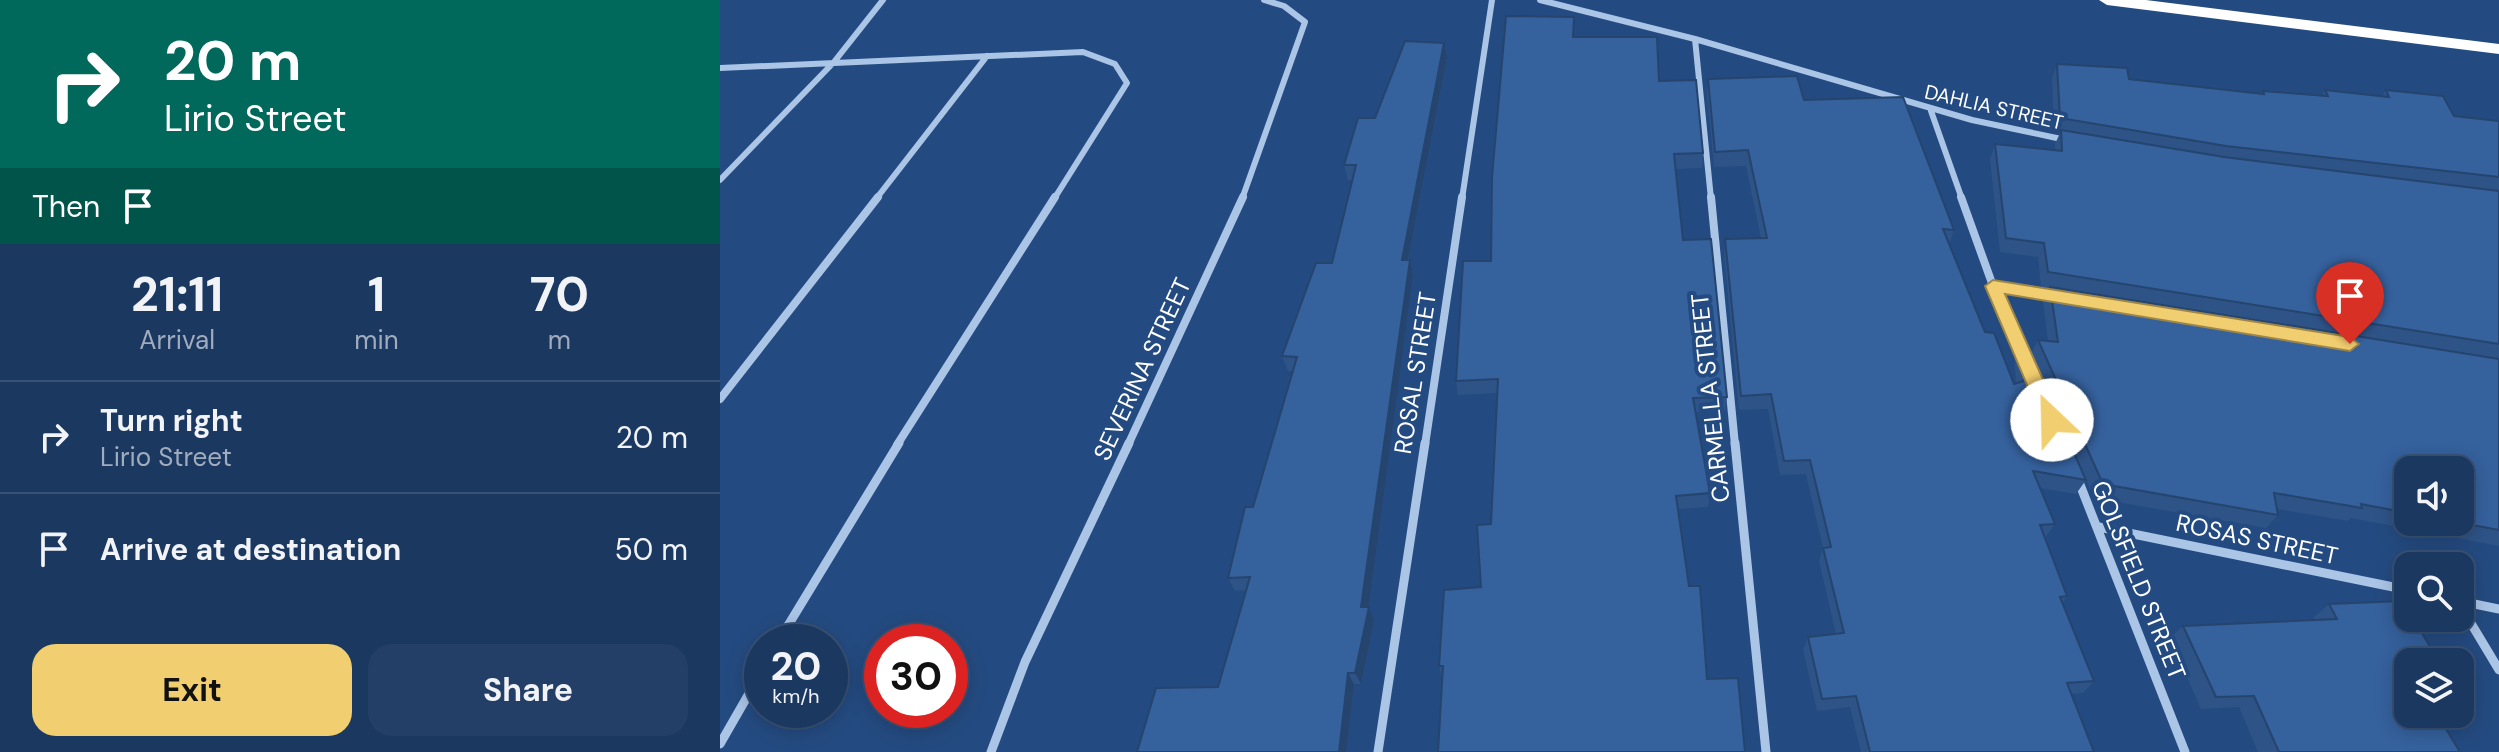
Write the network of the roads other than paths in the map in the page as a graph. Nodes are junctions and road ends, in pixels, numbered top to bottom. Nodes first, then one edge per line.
1 (883, 0) edge
2 (1264, 0) edge
3 (1492, 0) edge
4 (1540, 0) edge
5 (2107, 0) edge
6 (1695, 39) junction
7 (2499, 49) edge
8 (987, 56) junction
9 (834, 62) junction
10 (720, 68) edge
11 (1931, 111) junction
12 (2081, 142) edge
13 (720, 180) edge
14 (1993, 286) junction
15 (2070, 299) edge
16 (2024, 357) edge
17 (720, 399) edge
18 (2074, 471) edge
19 (2099, 527) junction
20 (2394, 587) edge
21 (2474, 605) edge
22 (2499, 609) edge
23 (788, 624) edge
24 (2474, 627) edge
25 (2499, 670) edge
26 (744, 702) edge
27 (720, 744) edge
28 (991, 752) edge
29 (1378, 752) edge
30 (1766, 752) edge
31 (2185, 752) edge

1 - 9 street
2 - 28 street, SEVERINA STREET
3 - 29 street, ROSAL STREET
4 - 6 street, DAHLIA STREET
5 - 7 highway
6 - 11 street, DAHLIA STREET
6 - 30 street, CARMELLA STREET
8 - 9 street
8 - 17 street
8 - 23 street
9 - 10 street
9 - 13 street
11 - 12 street, DAHLIA STREET
11 - 14 street
14 - 15 street
14 - 16 street
18 - 19 street, GOLSFIELD STREET
19 - 20 street, ROSAS STREET
19 - 31 street, GOLSFIELD STREET
21 - 22 street
24 - 25 street
26 - 27 street

